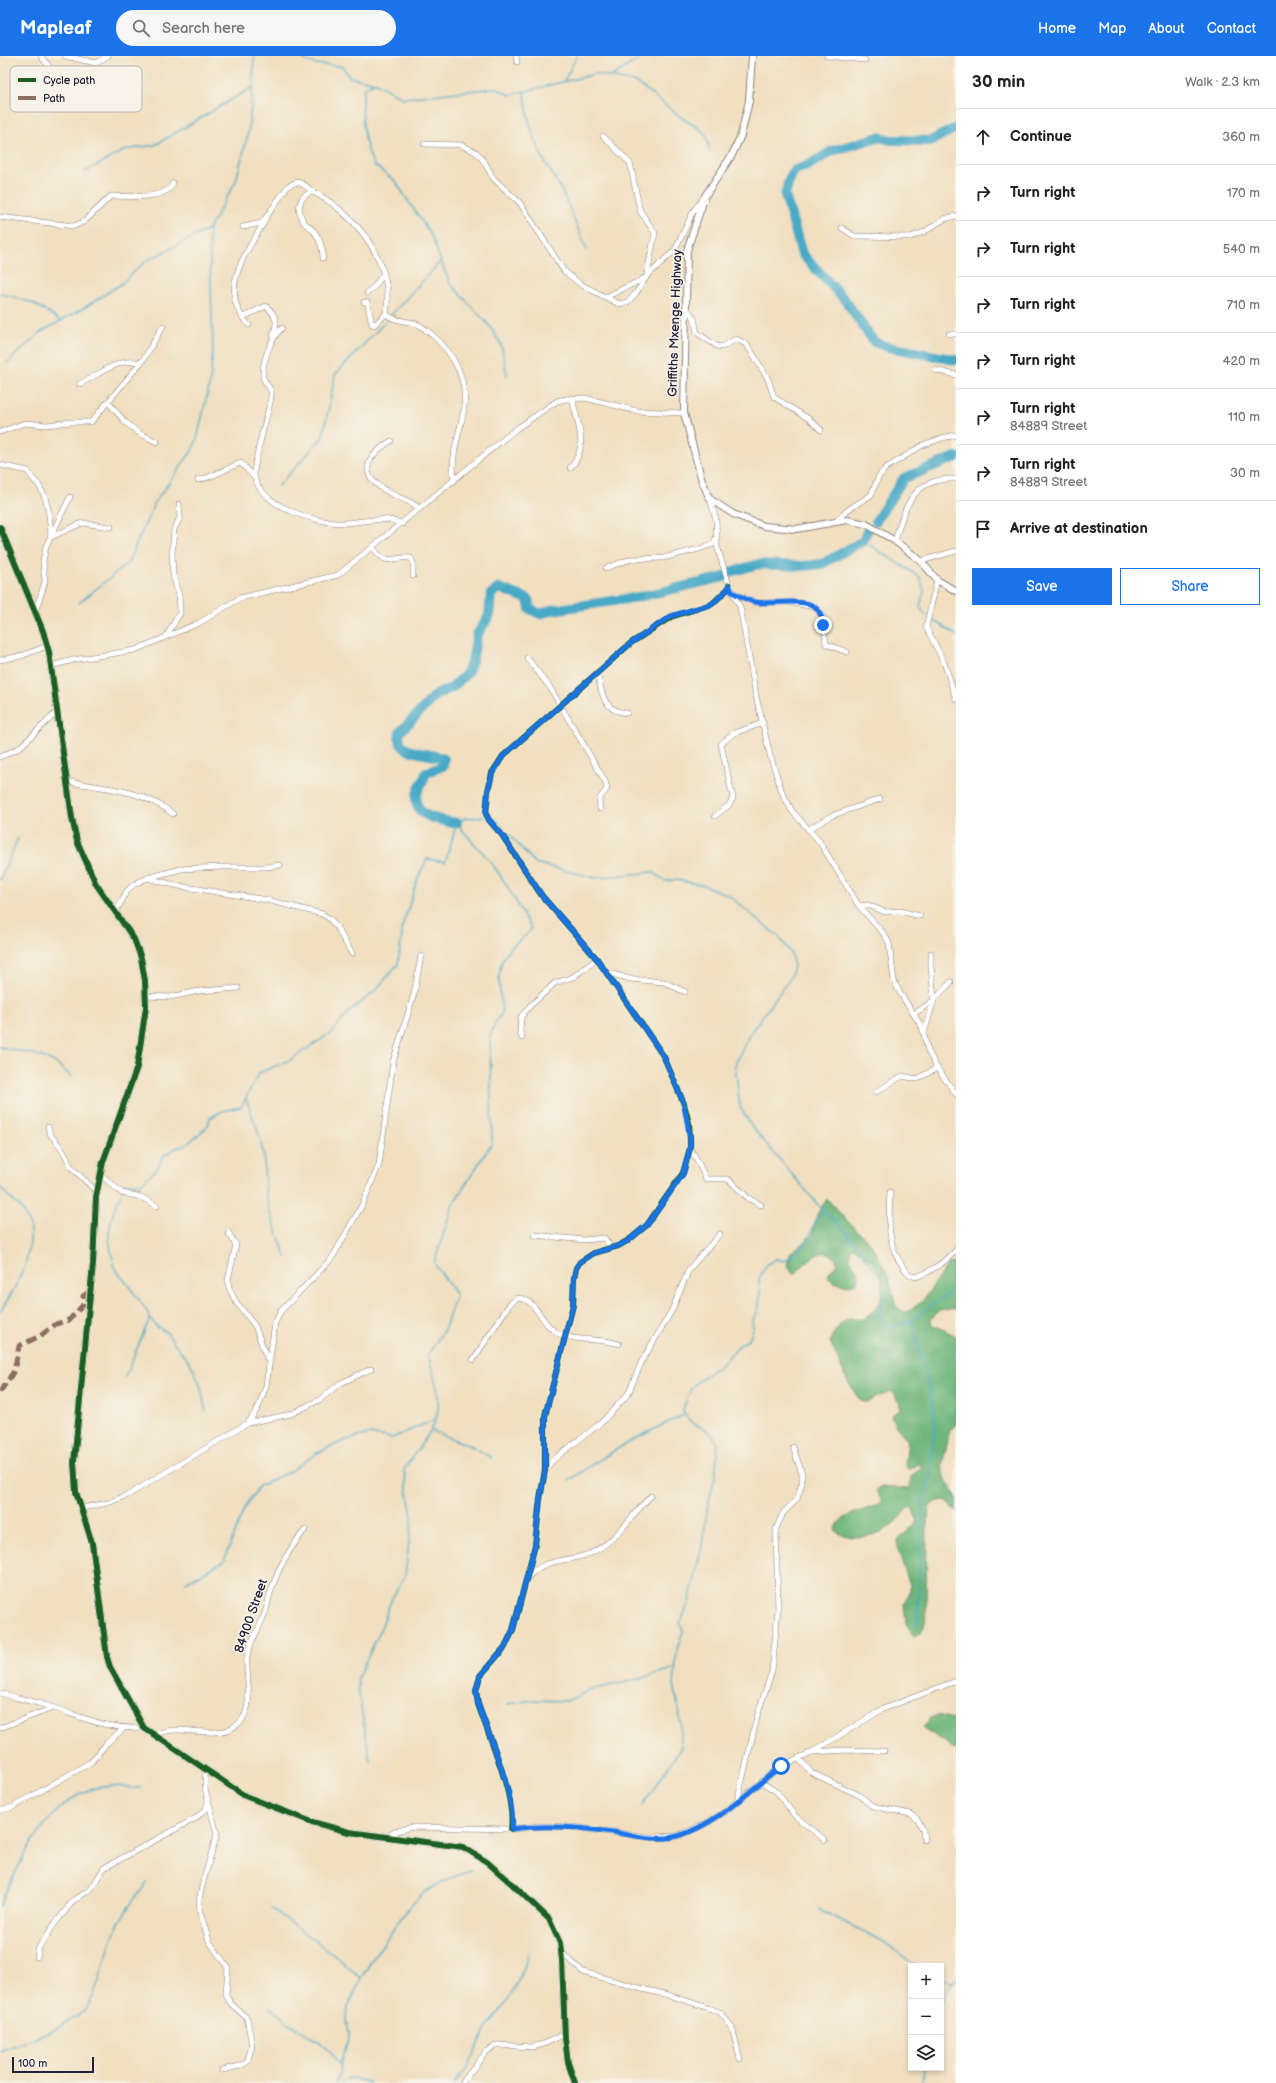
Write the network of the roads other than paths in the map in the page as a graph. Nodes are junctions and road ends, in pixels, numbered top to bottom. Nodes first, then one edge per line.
1 (41, 56) edge
2 (68, 56) edge
3 (108, 56) edge
4 (752, 56) edge
5 (827, 56) edge
6 (865, 60) dead end
7 (49, 66) edge
8 (603, 136) dead end
9 (424, 144) dead end
10 (174, 182) dead end
11 (313, 192) junction
12 (705, 196) junction
13 (956, 216) edge
14 (0, 217) edge
15 (266, 220) junction
16 (243, 227) dead end
17 (842, 228) dead end
18 (323, 258) dead end
19 (383, 274) junction
20 (646, 277) junction
21 (368, 293) dead end
22 (606, 297) junction
23 (364, 302) dead end
24 (687, 309) junction
25 (386, 314) junction
26 (243, 317) junction
27 (249, 325) dead end
28 (163, 326) dead end
29 (282, 328) dead end
30 (949, 334) dead end
31 (956, 334) edge
32 (274, 340) junction
33 (141, 363) junction
34 (934, 370) dead end
35 (956, 375) edge
36 (79, 384) dead end
37 (572, 398) junction
38 (108, 402) junction
39 (684, 412) junction
40 (821, 430) dead end
41 (0, 432) edge
42 (956, 435) edge
43 (391, 441) dead end
44 (157, 442) dead end
45 (0, 465) edge
46 (570, 468) dead end
47 (956, 479) edge
48 (198, 480) dead end
49 (256, 480) junction
50 (454, 481) junction
51 (70, 497) dead end
52 (710, 499) junction
53 (179, 504) dead end
54 (420, 509) junction
55 (836, 521) junction
56 (402, 524) junction
57 (0, 527) edge
58 (111, 527) dead end
59 (51, 537) junction
60 (717, 537) junction
61 (895, 541) junction
62 (373, 548) junction
63 (956, 551) edge
64 (922, 561) junction
65 (606, 568) dead end
66 (412, 576) dead end
67 (937, 580) junction
68 (729, 585) junction
69 (956, 591) edge
70 (732, 592) junction
71 (35, 612) junction
72 (167, 636) junction
73 (48, 646) junction
74 (847, 652) dead end
75 (527, 658) dead end
76 (2, 659) edge
77 (52, 666) junction
78 (597, 672) junction
79 (956, 699) edge
80 (561, 706) junction
81 (57, 712) junction
82 (627, 713) dead end
83 (763, 723) junction
84 (0, 757) edge
85 (69, 782) junction
86 (880, 799) dead end
87 (600, 809) dead end
88 (173, 814) dead end
89 (715, 816) dead end
90 (809, 829) junction
91 (280, 865) dead end
92 (147, 878) junction
93 (859, 906) junction
94 (115, 913) junction
95 (920, 916) dead end
96 (931, 953) dead end
97 (352, 954) dead end
98 (421, 956) dead end
99 (597, 959) junction
100 (606, 972) junction
101 (951, 982) dead end
102 (238, 988) dead end
103 (685, 992) dead end
104 (146, 996) junction
105 (934, 1000) junction
106 (914, 1014) junction
107 (924, 1033) junction
108 (522, 1038) dead end
109 (937, 1068) junction
110 (876, 1092) dead end
111 (956, 1094) edge
112 (48, 1127) dead end
113 (690, 1148) junction
114 (100, 1174) junction
115 (97, 1192) junction
116 (890, 1192) dead end
117 (762, 1205) dead end
118 (157, 1206) dead end
119 (228, 1232) dead end
120 (720, 1234) dead end
121 (534, 1235) dead end
122 (611, 1247) junction
123 (956, 1250) edge
124 (564, 1337) junction
125 (619, 1344) dead end
126 (474, 1360) dead end
127 (269, 1364) junction
128 (371, 1369) dead end
129 (248, 1423) junction
130 (793, 1447) dead end
131 (545, 1470) junction
132 (651, 1496) dead end
133 (82, 1508) junction
134 (305, 1530) dead end
135 (526, 1580) junction
136 (956, 1681) edge
137 (0, 1693) edge
138 (53, 1708) junction
139 (0, 1728) edge
140 (144, 1728) junction
141 (124, 1729) junction
142 (153, 1735) junction
143 (884, 1751) dead end
144 (812, 1752) junction
145 (798, 1758) junction
146 (205, 1770) junction
147 (761, 1782) junction
148 (208, 1802) junction
149 (737, 1802) junction
150 (0, 1811) edge
151 (512, 1829) junction
152 (386, 1837) junction
153 (825, 1840) dead end
154 (924, 1840) dead end
155 (561, 1952) junction
156 (37, 1958) dead end
157 (564, 2034) junction
158 (740, 2059) dead end
159 (222, 2070) dead end
160 (571, 2074) junction
161 (462, 2083) edge
162 (571, 2083) edge
163 (575, 2083) edge

1 - 7 street
2 - 3 street
4 - 12 street, Griffiths Mxenge Highway
5 - 6 street
8 - 20 street
9 - 22 street
10 - 14 street
11 - 15 street
11 - 18 street
11 - 19 street
12 - 20 street
12 - 24 street, Griffiths Mxenge Highway
13 - 17 street
15 - 16 street
15 - 26 street
19 - 21 street
19 - 25 street
20 - 22 street
20 - 22 street
23 - 25 street
24 - 39 street, Griffiths Mxenge Highway
24 - 40 street
25 - 50 street
26 - 27 street
26 - 32 street
28 - 33 street
29 - 32 street
30 - 31 street
32 - 49 street
33 - 36 street
33 - 38 street
34 - 35 street
37 - 39 street
37 - 46 street
37 - 50 street
38 - 41 street
38 - 44 street
39 - 52 street, Griffiths Mxenge Highway
42 - 55 street
43 - 54 street
45 - 59 street
47 - 61 street
48 - 49 street
49 - 56 street
50 - 54 street
51 - 59 street
52 - 55 street
52 - 60 street
53 - 72 street
54 - 56 street
55 - 61 street
56 - 62 street
57 - 71 street
58 - 59 street
59 - 71 street
60 - 65 street
60 - 68 street
61 - 64 street
62 - 66 street
62 - 72 street
63 - 64 street
64 - 67 street
67 - 69 street
67 - 79 street
68 - 70 street
68 - 78 street
70 - 74 street
70 - 83 street
71 - 73 street
72 - 77 street
73 - 76 street
73 - 77 street
75 - 80 street
77 - 81 street
78 - 80 street
78 - 82 street
80 - 87 street
80 - 99 street
81 - 84 street
81 - 85 street
83 - 89 street
83 - 90 street
85 - 88 street
85 - 94 street
86 - 90 street
90 - 93 street
91 - 92 street
92 - 94 street
92 - 97 street
93 - 95 street
93 - 106 street
94 - 104 street
96 - 105 street
98 - 127 street
99 - 100 street
99 - 108 street
100 - 103 street
100 - 113 street
101 - 105 street
102 - 104 street
104 - 114 street
105 - 106 street
105 - 107 street
106 - 107 street
107 - 109 street
109 - 110 street
109 - 111 street
112 - 115 street
113 - 117 street
113 - 122 street
114 - 115 street
114 - 118 street
115 - 133 street
116 - 123 street
119 - 127 street
120 - 131 street
121 - 122 street
122 - 124 street
124 - 125 street
124 - 126 street
124 - 131 street
127 - 129 street
128 - 129 street
129 - 133 street
130 - 149 street
131 - 135 street
132 - 135 street
133 - 140 street
134 - 142 street, 84900 Street
135 - 151 street
136 - 144 street
137 - 138 street
138 - 139 street
138 - 141 street
140 - 141 street
140 - 142 street
141 - 150 street
142 - 146 street
143 - 144 street
144 - 145 street
145 - 147 street
145 - 154 street
146 - 148 street
146 - 152 street
147 - 149 street
147 - 153 street
148 - 156 street
148 - 159 street
149 - 151 street
151 - 152 street
152 - 155 street
155 - 157 street
155 - 158 street
157 - 160 street
157 - 161 street
160 - 162 street
160 - 163 street

